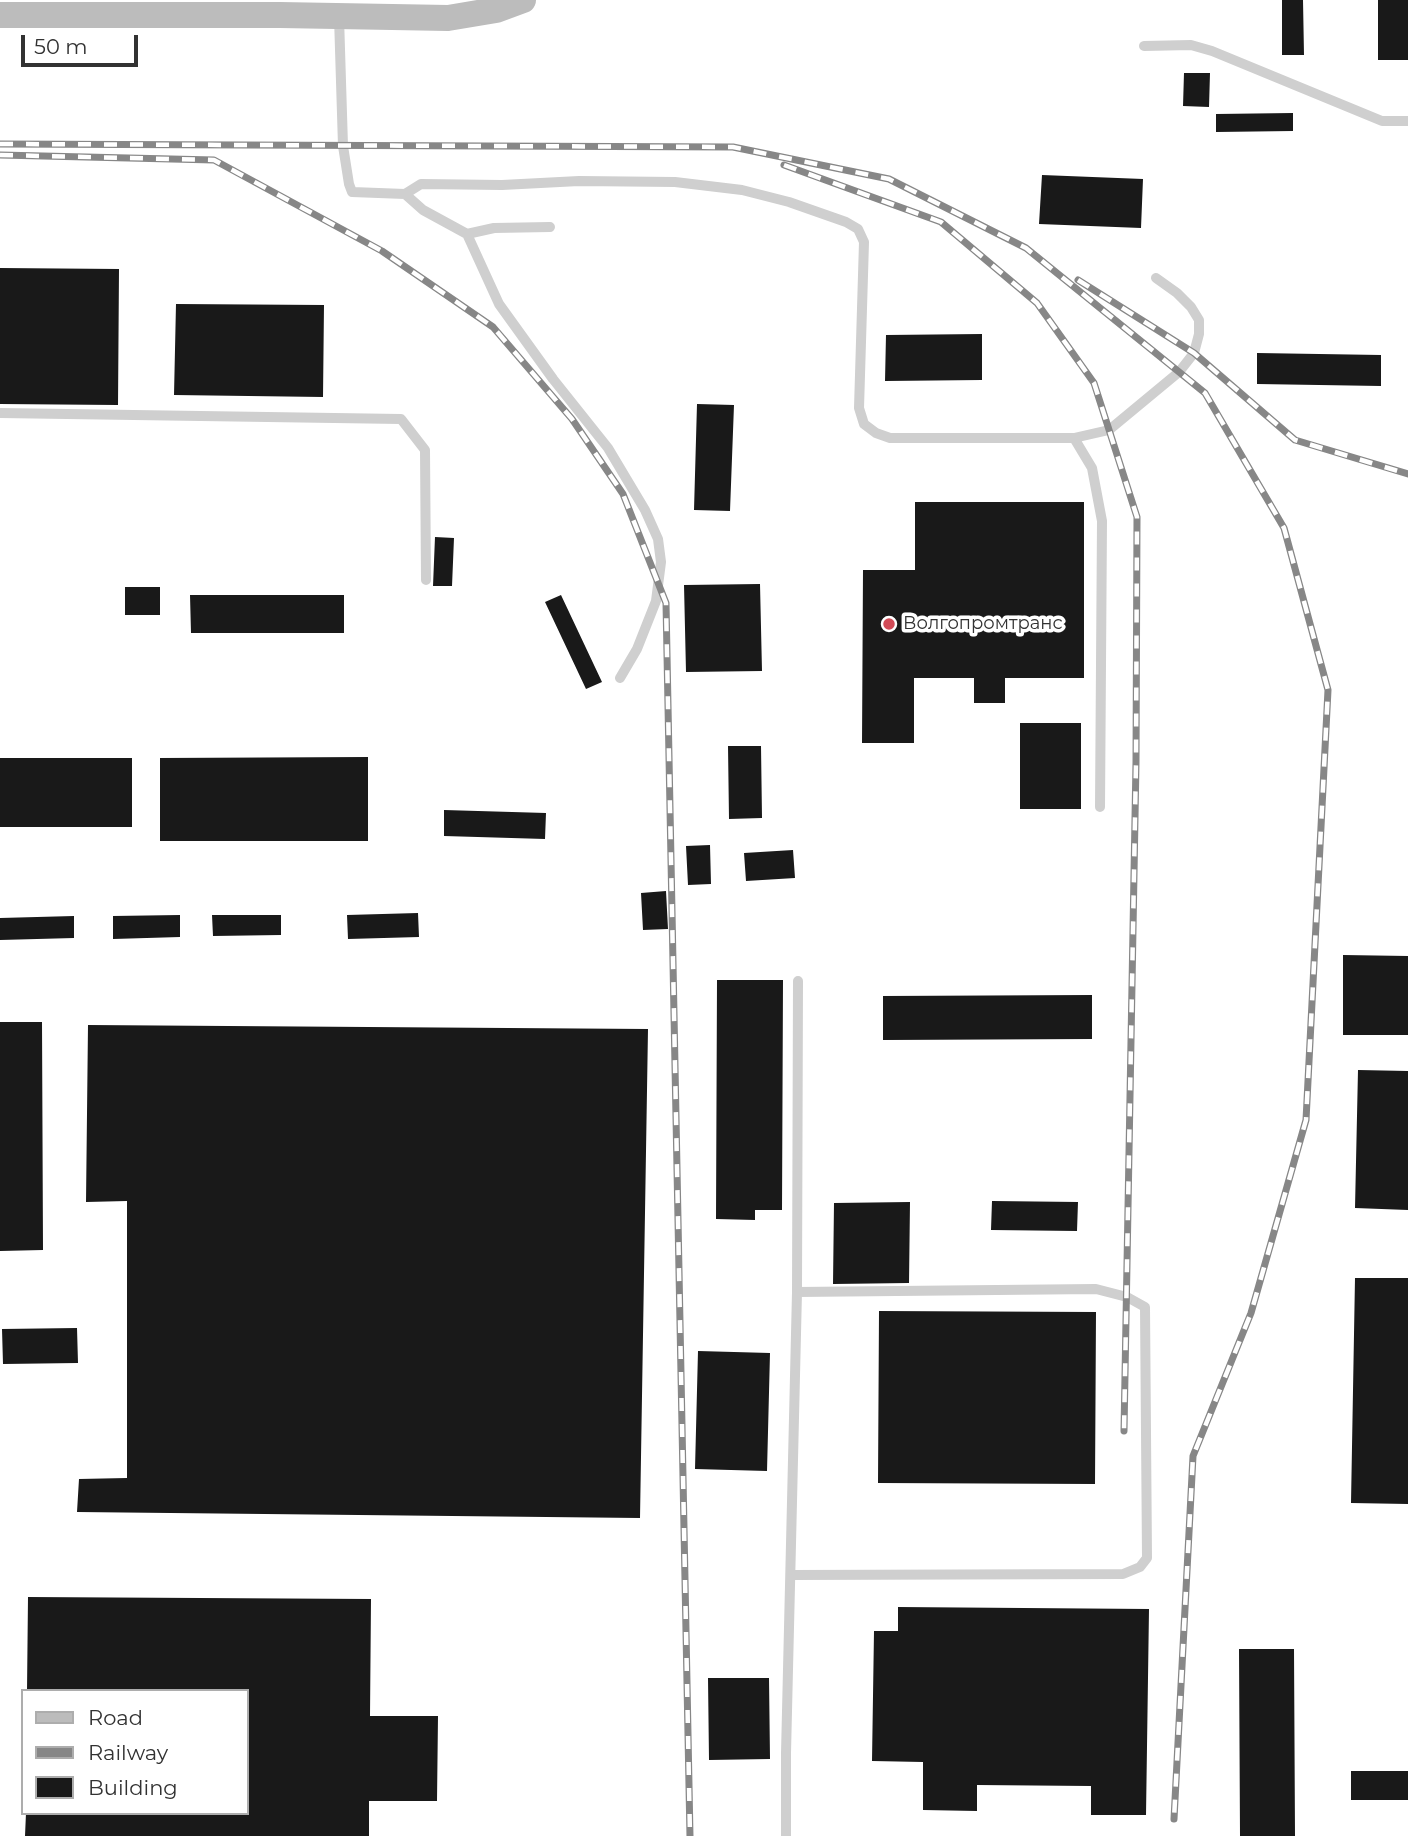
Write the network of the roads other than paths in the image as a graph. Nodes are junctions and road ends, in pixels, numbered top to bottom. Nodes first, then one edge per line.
1 (523, 0) edge
2 (0, 15) edge
3 (338, 16) junction
4 (1144, 46) dead end
5 (1408, 121) edge
6 (405, 194) junction
7 (550, 227) dead end
8 (467, 234) junction
9 (1156, 278) dead end
10 (0, 413) edge
11 (1073, 438) junction
12 (426, 580) dead end
13 (620, 678) dead end
14 (1100, 807) dead end
15 (798, 981) dead end
16 (797, 1292) junction
17 (791, 1576) junction
18 (786, 1836) edge

1 - 3 street
2 - 3 street
3 - 6 lane
4 - 5 lane
6 - 8 lane
6 - 11 lane
7 - 8 lane
8 - 13 lane
9 - 11 lane
10 - 12 lane
11 - 14 lane
15 - 16 lane
16 - 17 lane
16 - 17 lane
17 - 18 lane

